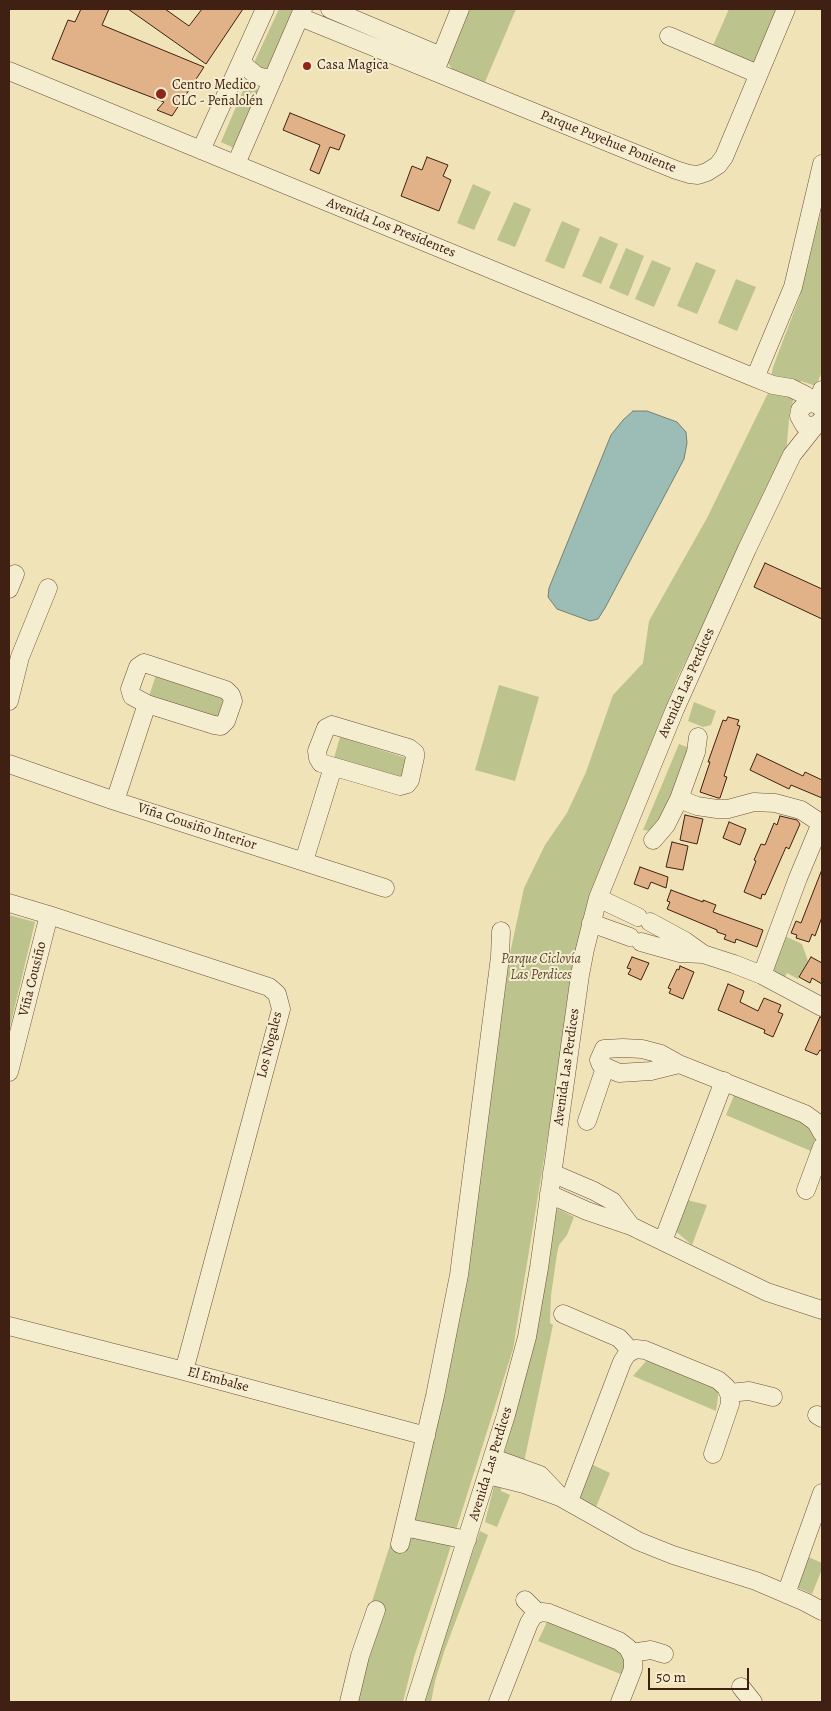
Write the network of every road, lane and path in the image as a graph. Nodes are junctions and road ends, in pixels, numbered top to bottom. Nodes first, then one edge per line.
1 (265, 9) edge
2 (330, 9) edge
3 (460, 9) edge
4 (786, 9) edge
5 (302, 13) edge
6 (669, 36) dead end
7 (242, 60) junction
8 (438, 63) junction
9 (9, 71) edge
10 (758, 74) junction
11 (274, 77) junction
12 (201, 150) junction
13 (236, 164) junction
14 (822, 164) edge
15 (756, 378) junction
16 (816, 414) edge
17 (48, 588) dead end
18 (9, 701) edge
19 (147, 704) junction
20 (698, 737) dead end
21 (9, 764) edge
22 (333, 767) junction
23 (679, 799) junction
24 (115, 801) junction
25 (822, 823) edge
26 (653, 840) dead end
27 (304, 861) junction
28 (385, 888) dead end
29 (598, 898) junction
30 (9, 903) edge
31 (49, 914) junction
32 (591, 923) junction
33 (501, 931) dead end
34 (703, 954) junction
35 (762, 975) junction
36 (822, 1007) edge
37 (679, 1064) junction
38 (606, 1068) junction
39 (9, 1072) edge
40 (724, 1081) junction
41 (587, 1121) dead end
42 (822, 1130) edge
43 (822, 1147) edge
44 (552, 1173) junction
45 (806, 1190) dead end
46 (549, 1194) junction
47 (631, 1226) junction
48 (663, 1241) junction
49 (822, 1310) edge
50 (563, 1314) dead end
51 (9, 1326) edge
52 (631, 1351) junction
53 (184, 1371) junction
54 (729, 1393) junction
55 (773, 1397) dead end
56 (426, 1436) junction
57 (713, 1454) dead end
58 (493, 1458) junction
59 (488, 1475) junction
60 (822, 1493) edge
61 (564, 1499) junction
62 (404, 1526) junction
63 (466, 1540) junction
64 (400, 1544) dead end
65 (786, 1594) junction
66 (525, 1600) dead end
67 (376, 1610) dead end
68 (822, 1611) edge
69 (538, 1613) junction
70 (631, 1653) junction
71 (664, 1654) dead end
72 (741, 1687) dead end
73 (349, 1702) edge
74 (415, 1702) edge
75 (498, 1702) edge
76 (620, 1702) edge
77 (753, 1702) edge

1 - 7 street
2 - 8 street, Parque Puyehue Poniente
3 - 8 street
4 - 10 street, Parque Puyehue Poniente
5 - 8 street, Parque Puyehue Poniente
5 - 11 street
6 - 10 street
7 - 11 street
7 - 12 street
8 - 10 street, Parque Puyehue Poniente
9 - 12 street, Avenida Los Presidentes
11 - 13 street
12 - 13 street, Avenida Los Presidentes
13 - 15 street, Avenida Los Presidentes
14 - 15 street
15 - 16 street, Avenida Los Presidentes
16 - 29 street, Avenida Las Perdices
17 - 18 street
19 - 19 street
19 - 24 street
20 - 23 street
21 - 24 street, Viña Cousiño Interior
22 - 22 street
22 - 27 street
23 - 25 street
23 - 26 street
24 - 27 street, Viña Cousiño Interior
25 - 35 street
27 - 28 street, Viña Cousiño Interior
29 - 32 street, Avenida Las Perdices
29 - 34 street
30 - 31 street, Los Nogales
31 - 39 street, Viña Cousiño
31 - 53 street, Los Nogales
32 - 34 street
32 - 44 street, Avenida Las Perdices
33 - 56 street
34 - 35 street
35 - 36 street
37 - 38 street
37 - 38 street
37 - 40 street
38 - 41 street
40 - 42 street
40 - 48 street
43 - 45 street
44 - 46 street, Avenida Las Perdices
44 - 47 street
46 - 47 street
46 - 58 street, Avenida Las Perdices
47 - 48 street
48 - 49 street
50 - 52 street
51 - 53 street, El Embalse
52 - 54 street
52 - 61 street
53 - 56 street, El Embalse
54 - 55 street
54 - 57 street
56 - 62 street
58 - 59 street, Avenida Las Perdices
58 - 61 street
59 - 61 street
59 - 63 street, Avenida Las Perdices
60 - 65 street
61 - 65 street
62 - 63 street
62 - 64 street
63 - 74 street, Avenida Las Perdices
65 - 68 street
66 - 69 street
67 - 73 street
69 - 70 street
69 - 75 street
70 - 71 street
70 - 76 street
72 - 77 street

